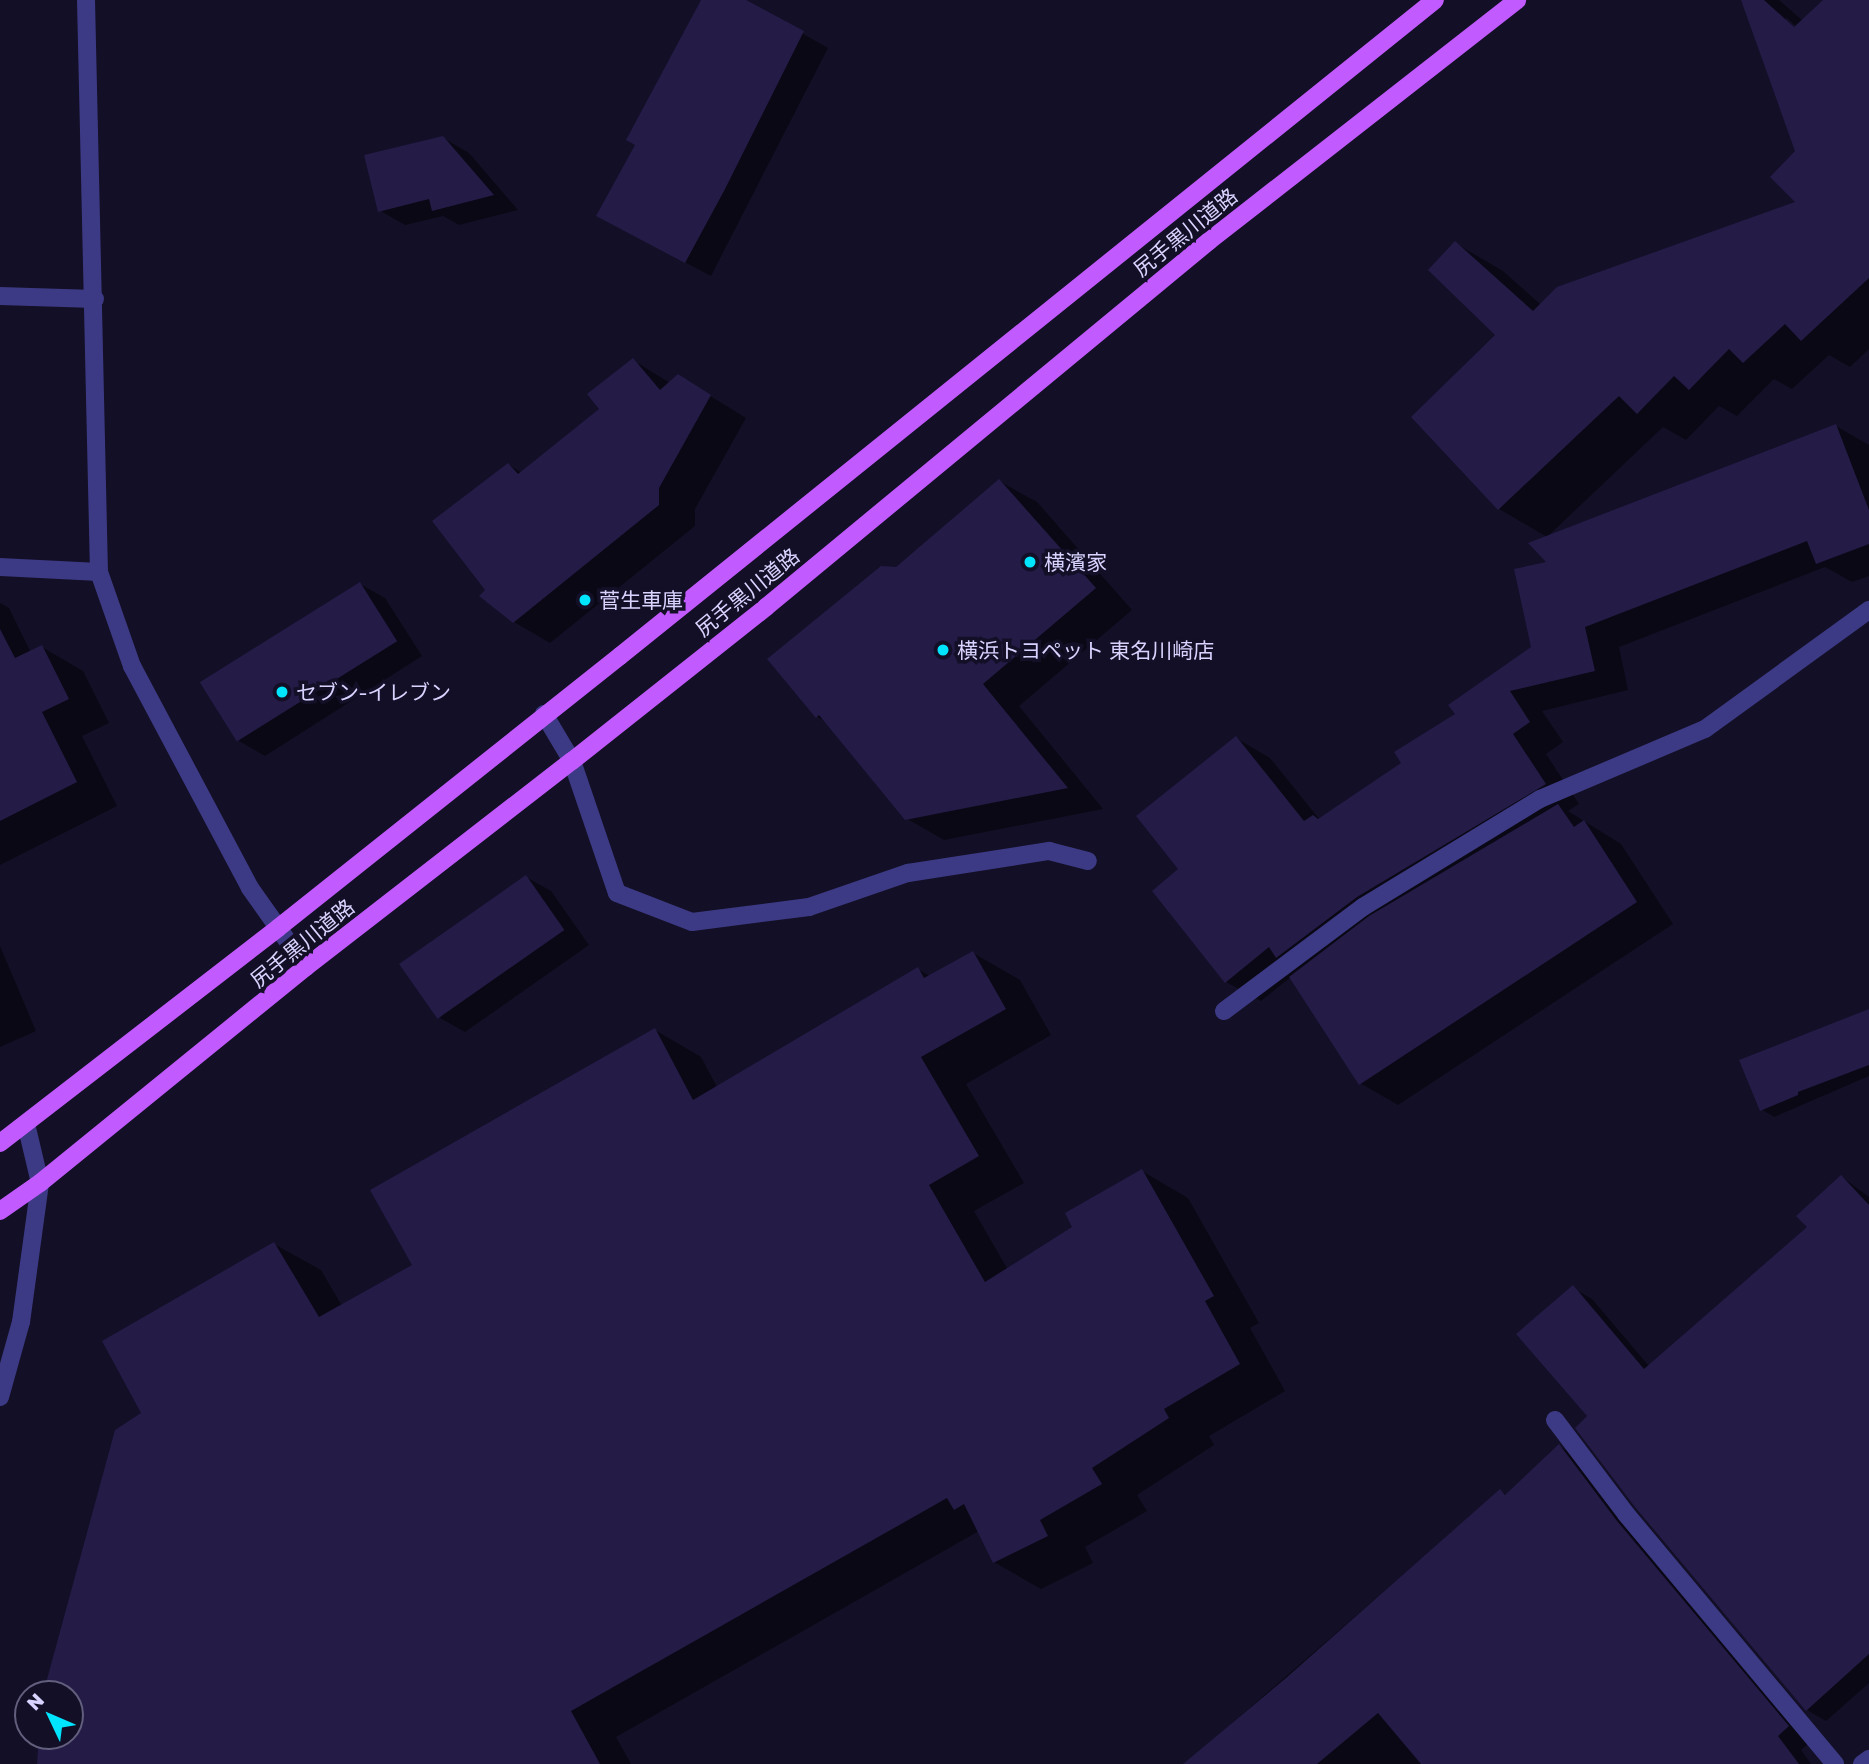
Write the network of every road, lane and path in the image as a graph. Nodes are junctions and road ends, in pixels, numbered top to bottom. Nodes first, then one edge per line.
1 (86, 0) edge
2 (1435, 0) edge
3 (1517, 0) edge
4 (0, 296) edge
5 (95, 299) junction
6 (0, 567) edge
7 (99, 572) junction
8 (1869, 610) edge
9 (544, 714) junction
10 (572, 761) junction
11 (1088, 861) dead end
12 (278, 928) junction
13 (306, 967) junction
14 (1224, 1011) dead end
15 (26, 1124) junction
16 (0, 1143) edge
17 (40, 1183) junction
18 (0, 1211) edge
19 (0, 1397) edge
20 (1555, 1420) dead end
21 (1869, 1759) edge
22 (1835, 1764) edge
23 (1862, 1764) edge

1 - 5 street
2 - 9 main road, 尻手黒川道路
3 - 10 main road, 尻手黒川道路
4 - 5 street
5 - 7 street
6 - 7 street
7 - 12 street
8 - 14 street
9 - 10 street
9 - 12 main road, 尻手黒川道路
10 - 11 street
10 - 13 main road, 尻手黒川道路
12 - 13 street
12 - 15 main road, 尻手黒川道路
13 - 17 main road, 尻手黒川道路
15 - 16 main road, 尻手黒川道路
15 - 17 street
17 - 18 main road, 尻手黒川道路
17 - 19 street
20 - 22 street
21 - 23 street

